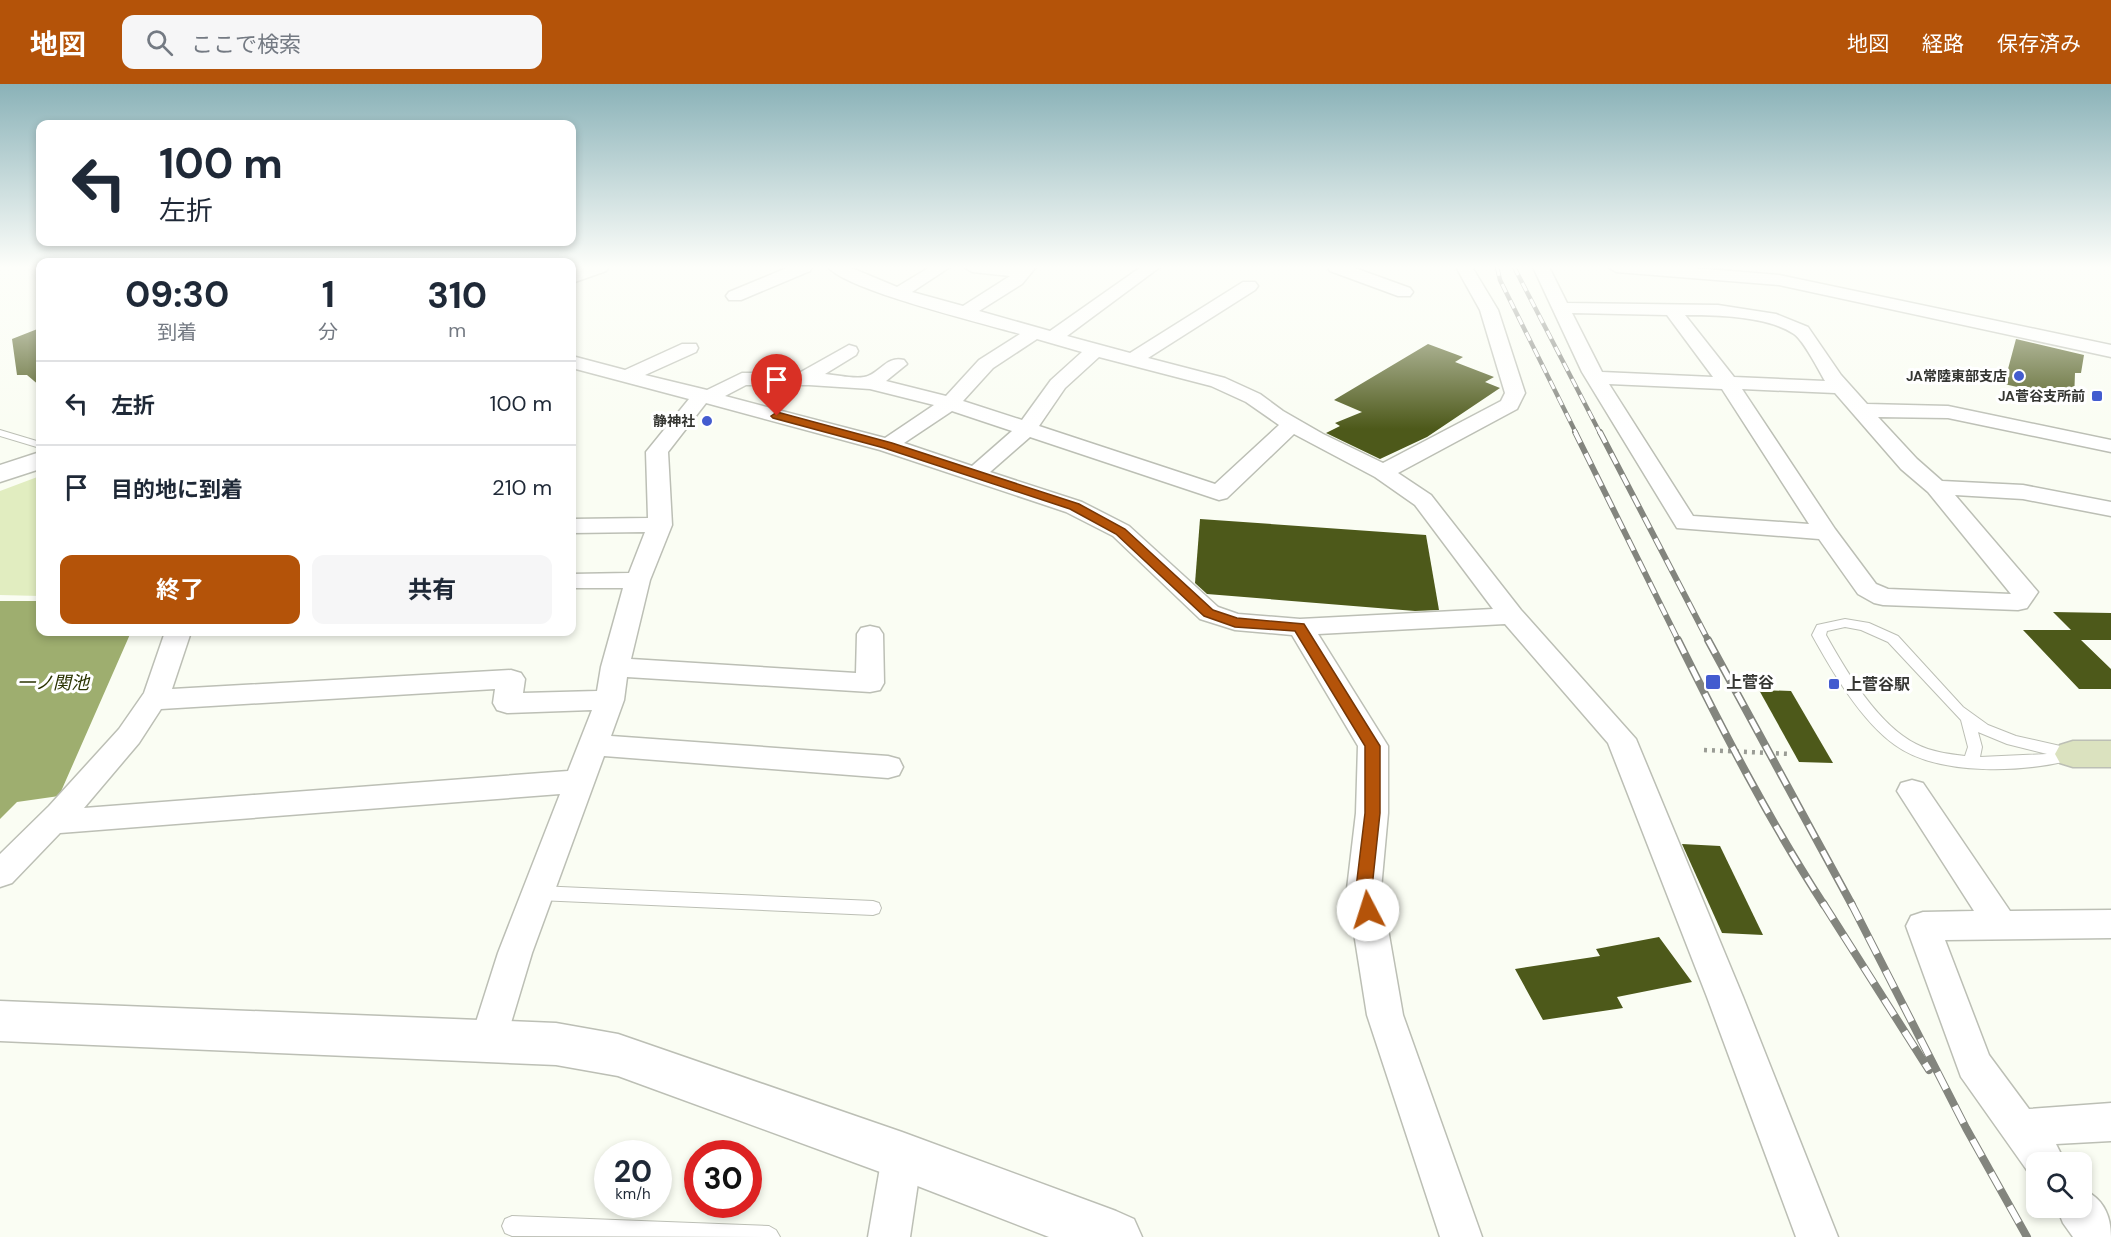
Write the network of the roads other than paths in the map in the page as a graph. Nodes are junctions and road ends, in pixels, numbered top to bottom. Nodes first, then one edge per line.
1 (991, 321) edge
2 (1067, 321) edge
3 (1194, 321) edge
4 (1492, 321) edge
5 (1567, 321) edge
6 (1680, 321) edge
7 (1777, 321) edge
8 (1970, 321) edge
9 (1043, 336) junction
10 (690, 348) dead end
11 (1095, 350) junction
12 (849, 351) dead end
13 (2111, 351) edge
14 (1132, 360) junction
15 (576, 363) edge
16 (897, 364) dead end
17 (625, 377) junction
18 (1596, 378) junction
19 (803, 379) junction
20 (870, 383) junction
21 (1728, 383) junction
22 (1841, 387) junction
23 (705, 396) junction
24 (950, 403) junction
25 (1862, 410) junction
26 (1292, 424) junction
27 (1025, 430) junction
28 (0, 433) edge
29 (36, 444) edge
30 (888, 446) junction
31 (2111, 446) edge
32 (36, 461) edge
33 (1383, 472) junction
34 (0, 474) edge
35 (975, 474) junction
36 (1936, 487) junction
37 (2111, 509) edge
38 (660, 525) junction
39 (576, 526) edge
40 (1826, 532) junction
41 (638, 580) junction
42 (576, 581) edge
43 (1512, 616) junction
44 (1300, 627) junction
45 (870, 634) dead end
46 (177, 636) edge
47 (615, 667) junction
48 (153, 700) junction
49 (610, 700) junction
50 (1968, 721) junction
51 (594, 745) junction
52 (2073, 754) junction
53 (2111, 754) edge
54 (1971, 761) junction
55 (888, 768) dead end
56 (579, 780) junction
57 (1912, 791) dead end
58 (52, 822) junction
59 (0, 874) edge
60 (538, 892) junction
61 (873, 908) dead end
62 (2111, 924) edge
63 (2001, 925) junction
64 (0, 1021) edge
65 (489, 1041) junction
66 (2111, 1122) edge
67 (2020, 1128) junction
68 (2038, 1152) edge
69 (902, 1156) junction
70 (2085, 1218) edge
71 (512, 1226) dead end
72 (769, 1237) edge
73 (889, 1237) edge
74 (1116, 1237) edge
75 (1461, 1237) edge
76 (1817, 1237) edge
77 (2099, 1237) edge

1 - 9 street
2 - 9 street
3 - 14 street
4 - 33 street
5 - 18 street
6 - 21 street
7 - 22 street
8 - 13 street
9 - 11 street
9 - 24 street
10 - 17 street
11 - 14 street
11 - 27 street
12 - 19 street
14 - 26 street
15 - 17 street
16 - 20 street
17 - 23 street
18 - 21 street
18 - 40 street
19 - 20 street
19 - 23 street
20 - 24 street
21 - 22 street
21 - 40 street
22 - 25 street
23 - 30 street
23 - 38 street
24 - 27 street
24 - 30 street
25 - 31 street
25 - 36 street
26 - 27 street
26 - 33 street
27 - 35 street
28 - 29 lane
30 - 35 street
32 - 34 street
33 - 43 street
35 - 44 street
36 - 37 street
36 - 40 street
38 - 39 street
38 - 41 street
41 - 42 street
41 - 47 street
43 - 44 street
43 - 76 street
44 - 75 street
45 - 47 street
46 - 48 street
47 - 49 street
48 - 49 street
48 - 58 street
49 - 51 street
50 - 52 lane
50 - 54 lane
50 - 54 lane
51 - 55 street
51 - 56 street
52 - 53 main road
52 - 54 lane
56 - 58 street
56 - 60 street
57 - 63 street
58 - 59 street
60 - 61 lane
60 - 65 street
62 - 63 street
63 - 67 street
64 - 65 street
65 - 69 street
66 - 67 street
67 - 68 street
69 - 73 street
69 - 74 street
70 - 77 street
71 - 72 lane

